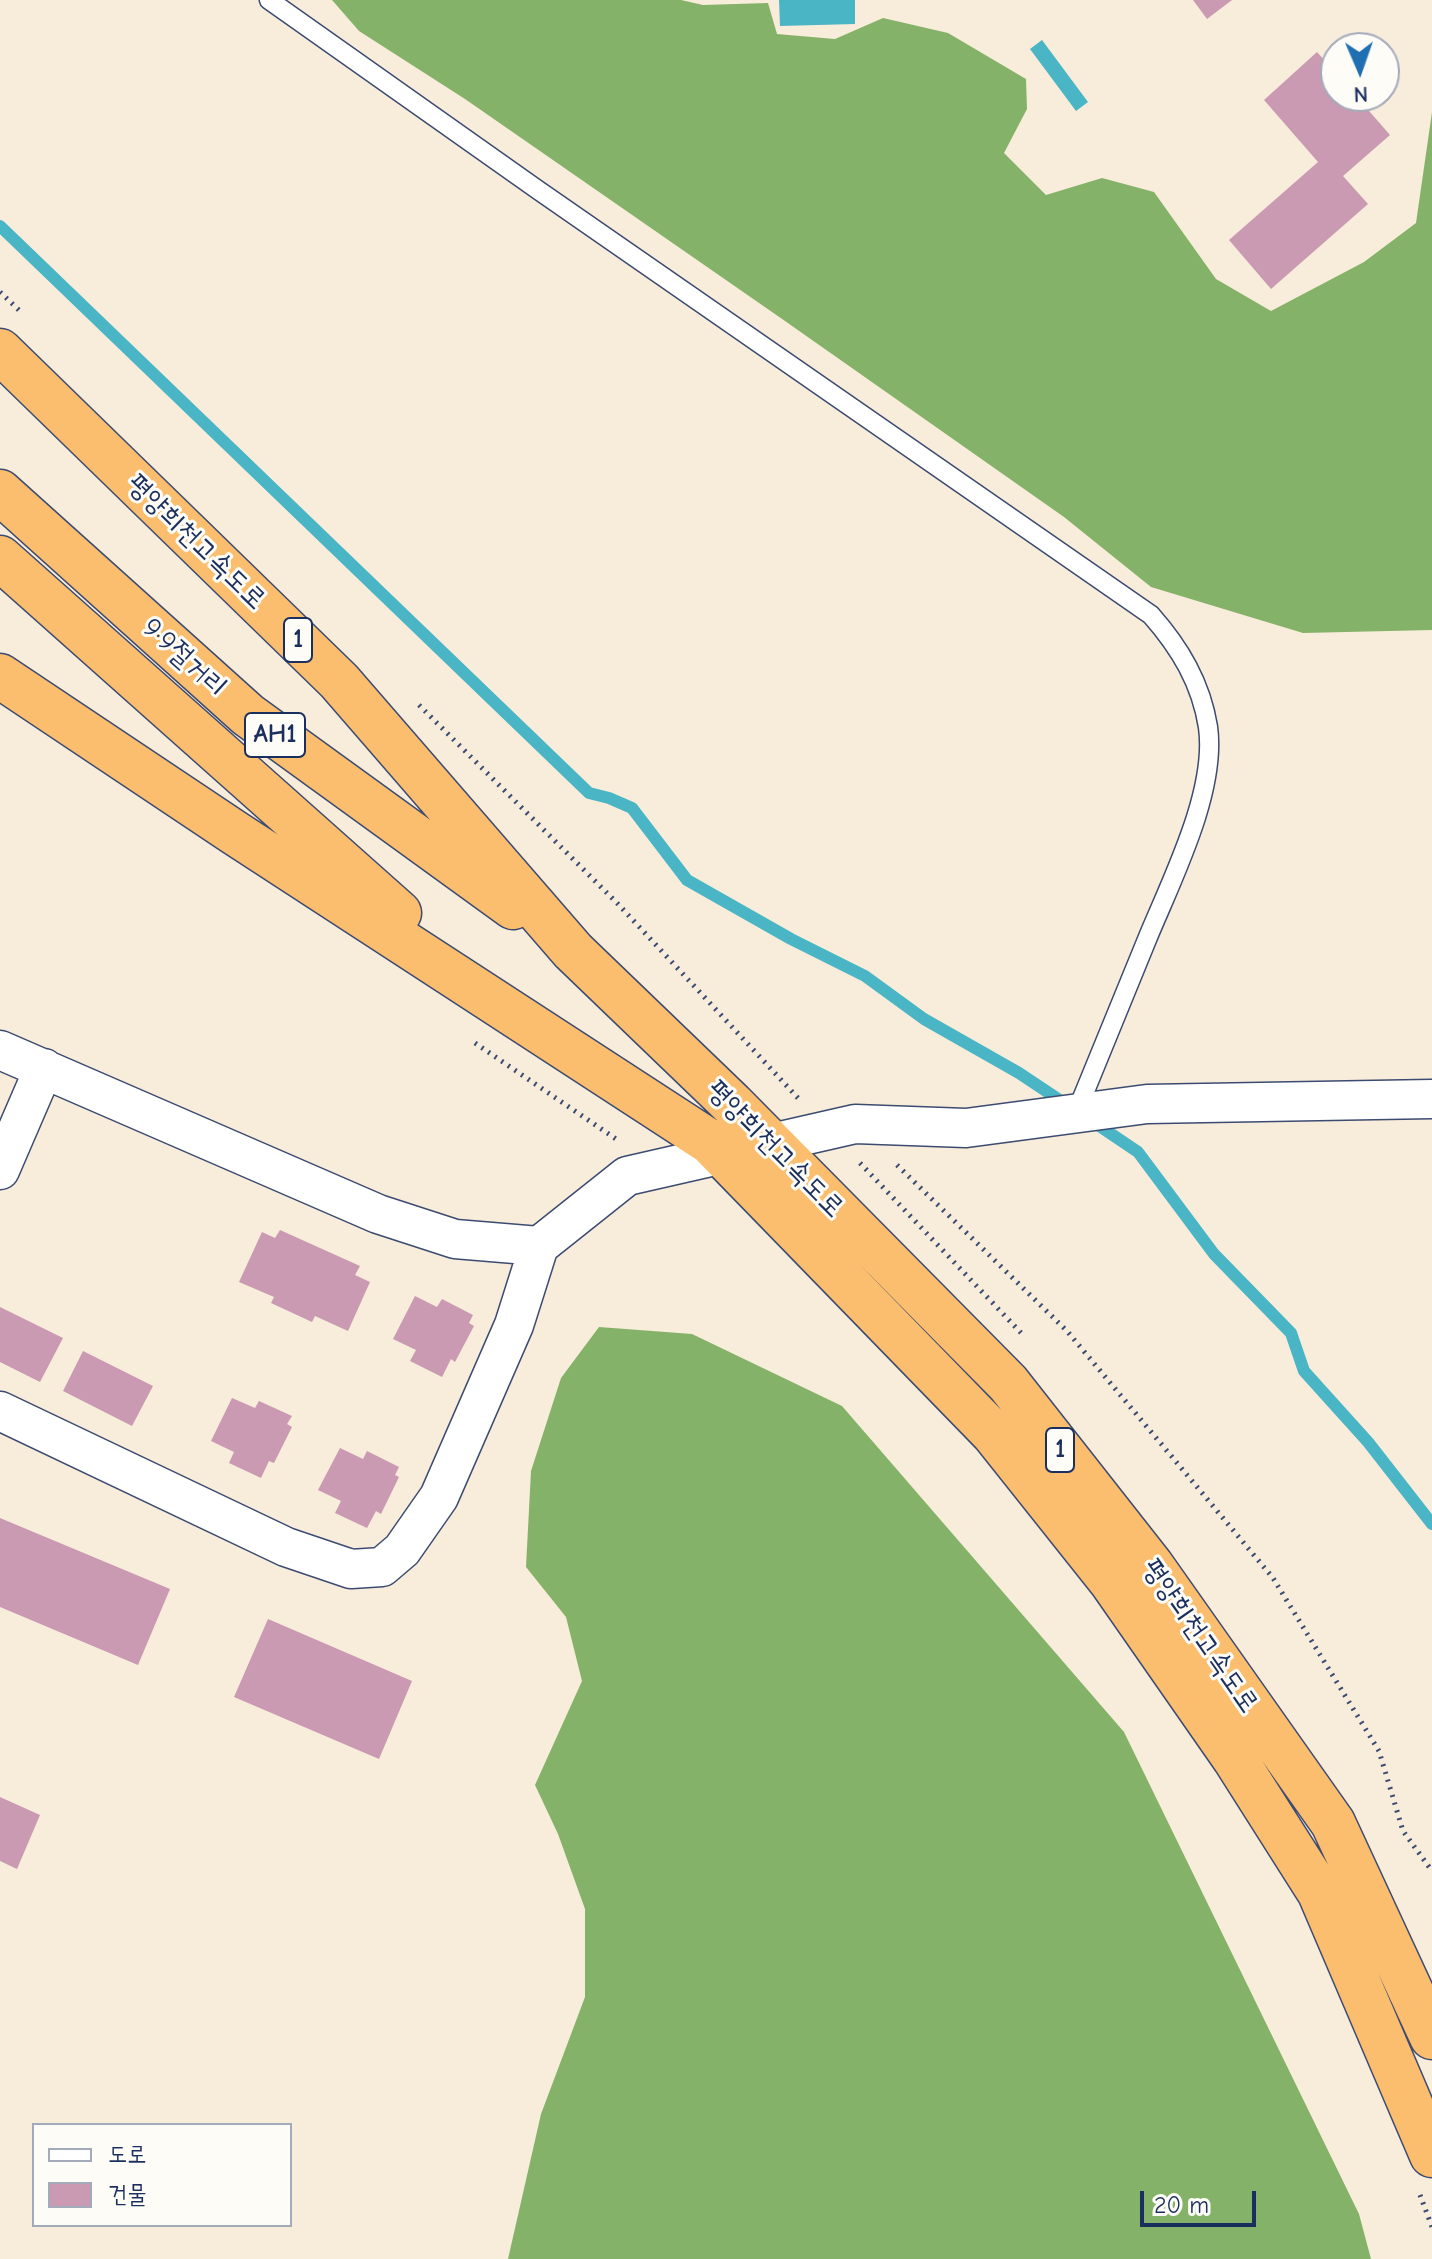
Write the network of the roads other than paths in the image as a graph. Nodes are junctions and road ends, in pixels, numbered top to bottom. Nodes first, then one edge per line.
1 (269, 0) edge
2 (0, 351) edge
3 (0, 492) edge
4 (0, 558) edge
5 (0, 676) edge
6 (573, 951) junction
7 (500, 1003) junction
8 (0, 1050) edge
9 (44, 1068) junction
10 (1432, 1099) edge
11 (1076, 1113) junction
12 (770, 1143) junction
13 (722, 1154) junction
14 (0, 1170) edge
15 (539, 1246) junction
16 (0, 1411) edge
17 (1432, 2037) edge
18 (1423, 2170) edge

1 - 11 lane
2 - 6 highway, 평양희천고속도로 / 1
3 - 6 highway, 9·9절거리 / AH1
4 - 7 highway, 9·9절거리 / AH1
5 - 7 highway, 평양희천고속도로 / 1
6 - 12 highway, 평양희천고속도로 / 1
7 - 13 highway, 평양희천고속도로 / 1
8 - 9 street
9 - 14 street
9 - 15 street
10 - 11 street
11 - 12 street
12 - 13 street
12 - 17 highway, 평양희천고속도로 / 1
13 - 15 street
13 - 18 highway, 평양희천고속도로 / 1
15 - 16 street

